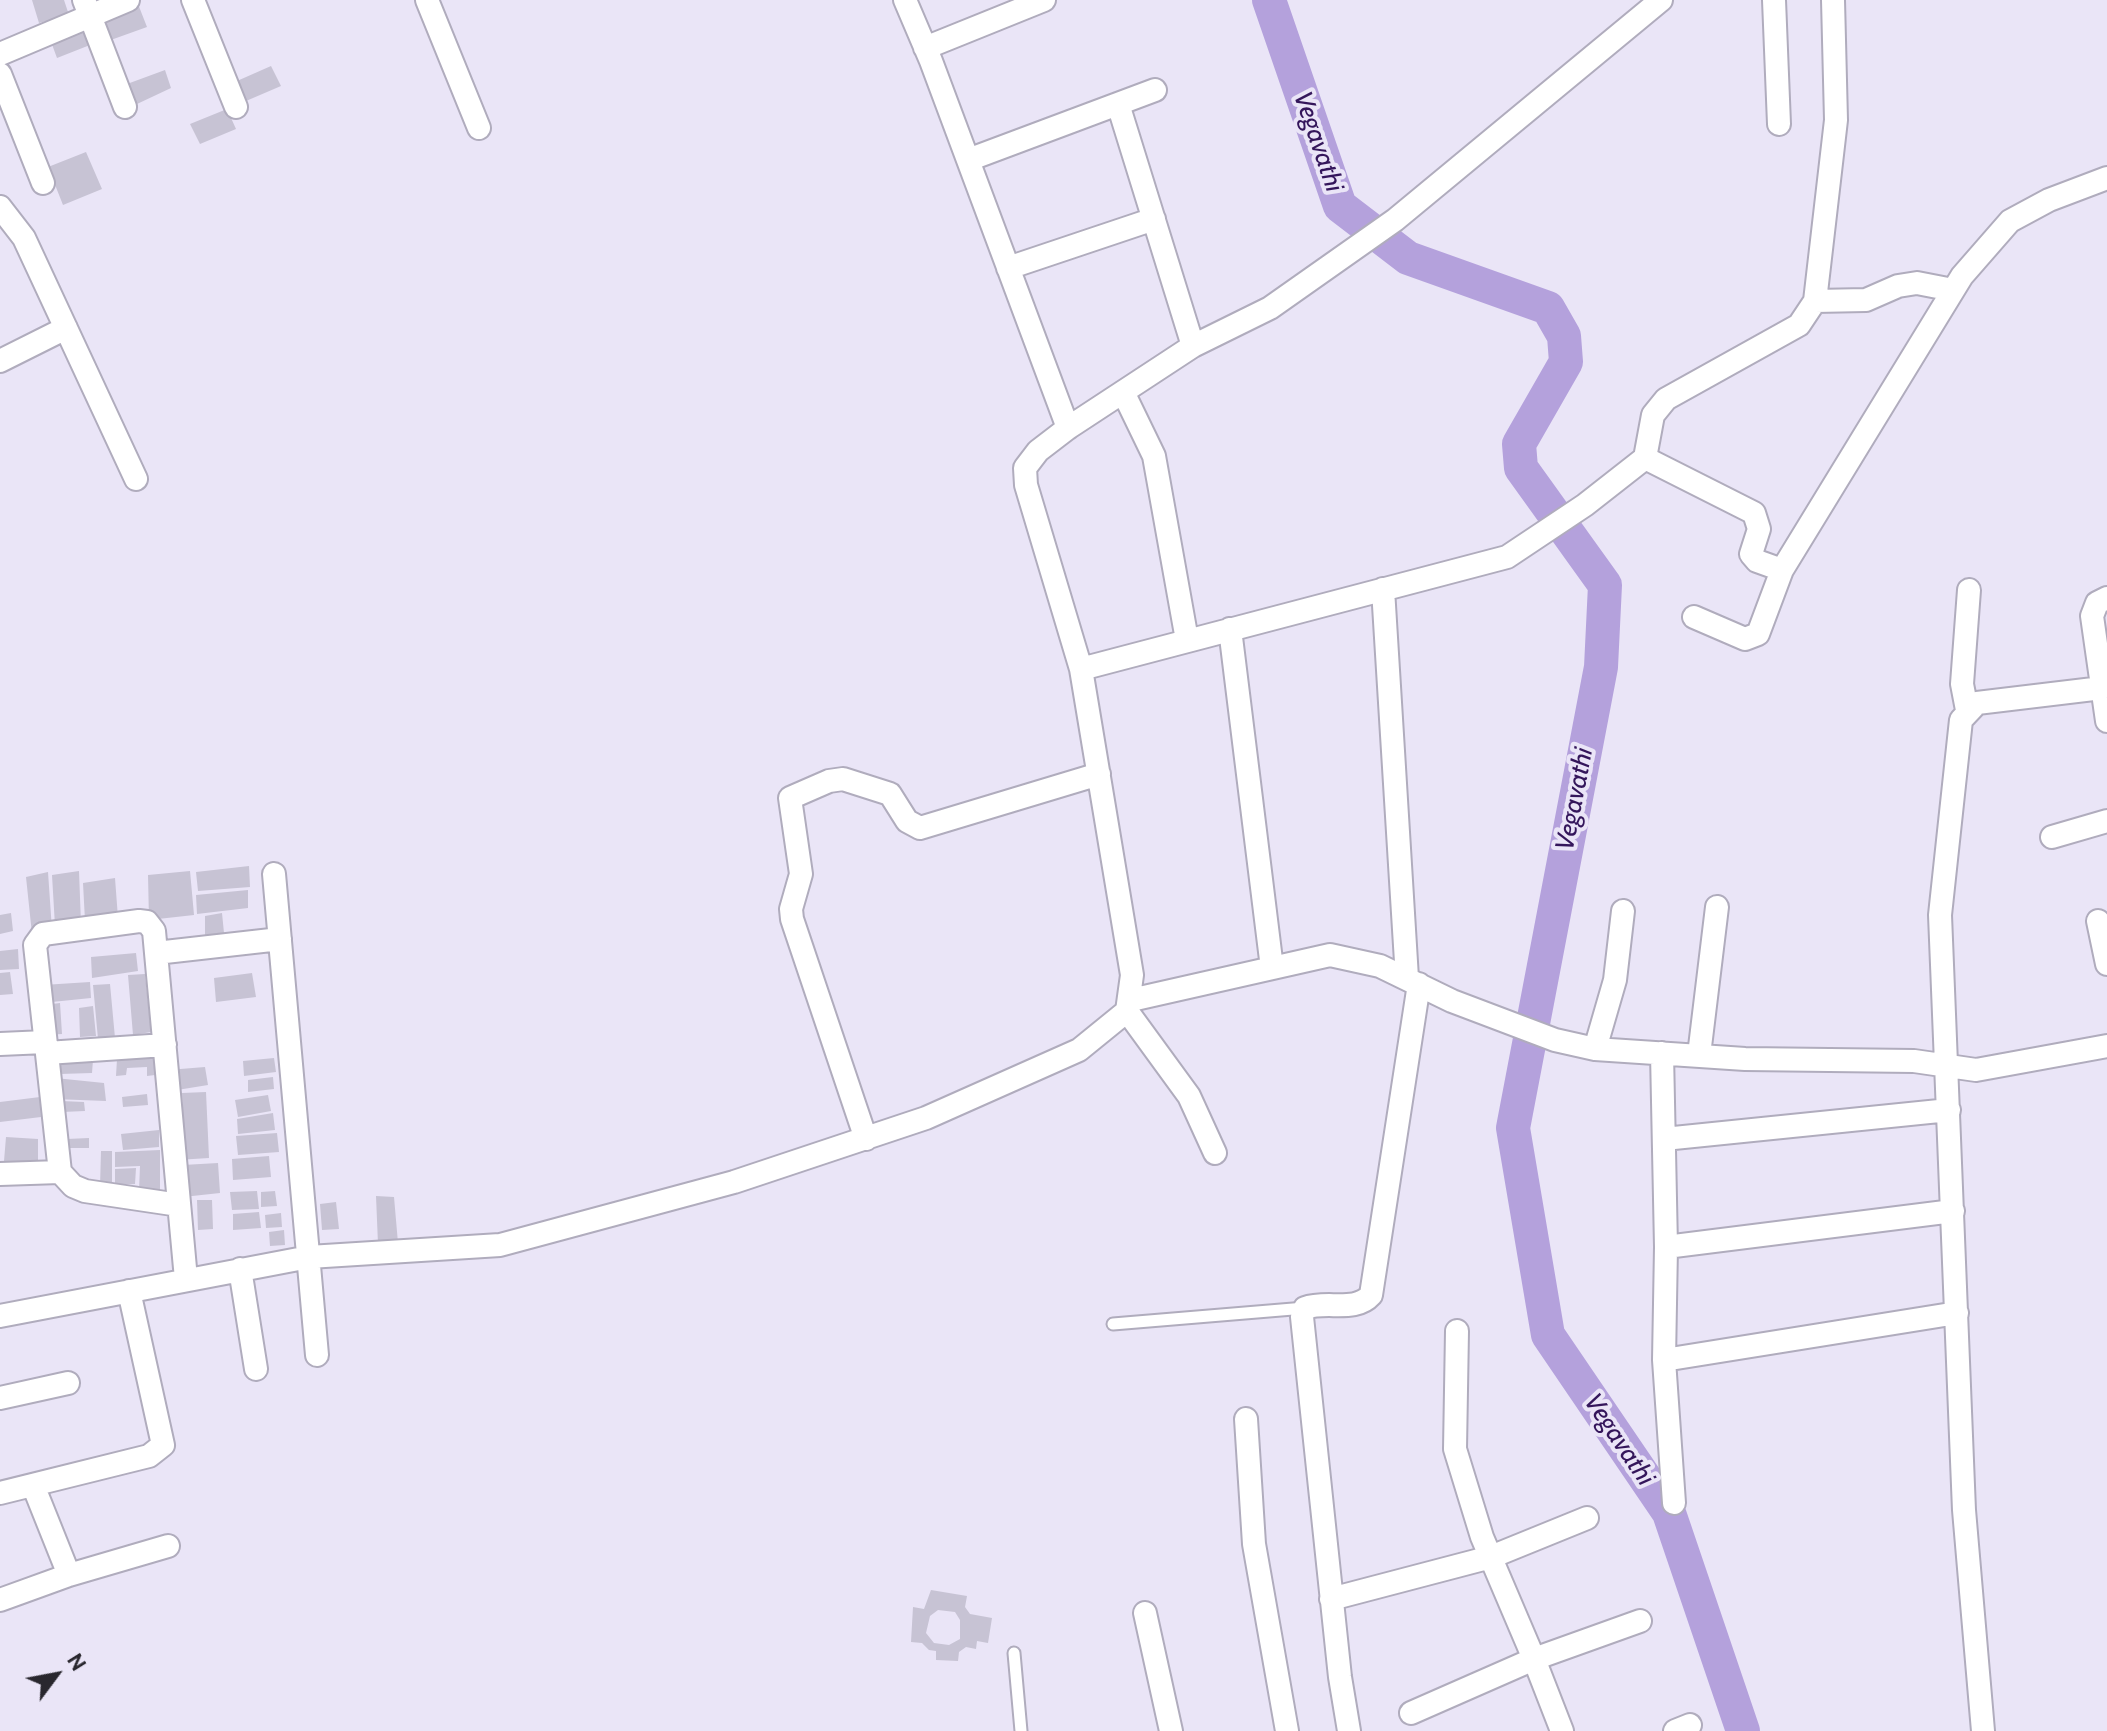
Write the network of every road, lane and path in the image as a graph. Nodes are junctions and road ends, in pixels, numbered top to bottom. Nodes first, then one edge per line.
1 (128, 0) edge
2 (193, 0) edge
3 (427, 0) edge
4 (905, 0) edge
5 (1044, 0) edge
6 (1661, 0) edge
7 (1774, 0) edge
8 (1833, 0) edge
9 (87, 8) edge
10 (1634, 9) edge
11 (925, 48) junction
12 (0, 54) edge
13 (0, 74) edge
14 (1155, 90) dead end
15 (1118, 104) junction
16 (125, 107) dead end
17 (236, 107) dead end
18 (1779, 124) dead end
19 (479, 128) dead end
20 (968, 160) junction
21 (2107, 178) edge
22 (43, 183) dead end
23 (0, 207) edge
24 (1154, 219) junction
25 (1008, 268) junction
26 (1953, 290) junction
27 (1815, 301) junction
28 (66, 328) junction
29 (1193, 346) junction
30 (0, 361) edge
31 (1124, 394) junction
32 (1068, 428) junction
33 (1645, 458) junction
34 (136, 479) dead end
35 (1782, 570) junction
36 (1383, 589) junction
37 (1969, 590) dead end
38 (2107, 598) edge
39 (1694, 617) dead end
40 (1230, 629) junction
41 (1187, 640) junction
42 (1081, 669) junction
43 (2102, 688) junction
44 (1967, 710) junction
45 (2107, 721) edge
46 (1099, 774) junction
47 (2107, 821) edge
48 (2052, 837) dead end
49 (274, 874) dead end
50 (1717, 907) dead end
51 (1623, 911) dead end
52 (2098, 921) dead end
53 (280, 939) junction
54 (156, 953) junction
55 (2107, 964) edge
56 (1272, 968) junction
57 (1413, 981) junction
58 (1129, 1005) junction
59 (0, 1044) edge
60 (165, 1045) junction
61 (2107, 1046) edge
62 (46, 1047) junction
63 (1595, 1049) junction
64 (1662, 1053) junction
65 (1699, 1055) junction
66 (1947, 1066) junction
67 (1949, 1110) junction
68 (866, 1139) junction
69 (1664, 1139) junction
70 (1215, 1153) dead end
71 (60, 1172) junction
72 (0, 1174) edge
73 (179, 1205) junction
74 (1953, 1211) junction
75 (1666, 1247) junction
76 (309, 1257) junction
77 (240, 1269) junction
78 (186, 1279) junction
79 (129, 1291) junction
80 (1305, 1308) junction
81 (1957, 1313) junction
82 (0, 1316) edge
83 (1113, 1324) dead end
84 (1457, 1331) dead end
85 (317, 1355) dead end
86 (1664, 1360) junction
87 (256, 1369) dead end
88 (68, 1383) dead end
89 (0, 1398) edge
90 (1246, 1419) dead end
91 (33, 1485) junction
92 (0, 1493) edge
93 (1674, 1503) dead end
94 (1587, 1518) dead end
95 (168, 1546) dead end
96 (1491, 1557) junction
97 (69, 1575) junction
98 (1331, 1599) junction
99 (0, 1600) edge
100 (1145, 1613) dead end
101 (1640, 1621) dead end
102 (1014, 1653) dead end
103 (1534, 1659) junction
104 (1411, 1713) dead end
105 (1021, 1731) edge
106 (1171, 1731) edge
107 (1287, 1731) edge
108 (1349, 1731) edge
109 (1562, 1731) edge
110 (1983, 1731) edge

1 - 9 street
2 - 17 street
3 - 19 street
4 - 11 street
5 - 11 street
6 - 10 street
7 - 18 street
8 - 27 street
9 - 12 street
9 - 16 street
10 - 29 street
11 - 20 street
13 - 22 street
14 - 15 street
15 - 20 street
15 - 24 street
20 - 25 street
21 - 26 street
23 - 28 street
24 - 25 street
24 - 29 street
25 - 32 street
26 - 27 street
26 - 35 street
27 - 33 street
28 - 30 street
28 - 34 street
29 - 31 street
31 - 32 street
31 - 41 street
32 - 42 street
33 - 35 street
33 - 36 street
35 - 39 street
36 - 40 street
36 - 57 street
37 - 44 street
38 - 43 street
40 - 41 street
40 - 56 street
41 - 42 street
42 - 46 street
43 - 44 street
43 - 45 street
44 - 66 street
46 - 58 street
46 - 68 street
47 - 48 street
49 - 53 street
50 - 65 street
51 - 63 street
52 - 55 street
53 - 54 street
53 - 76 street
54 - 60 street
54 - 62 street
56 - 57 street
56 - 58 street
57 - 63 street
57 - 80 street
58 - 68 street
58 - 70 street
59 - 62 street
60 - 62 street
60 - 73 street
61 - 66 street
62 - 71 street
63 - 64 street
64 - 65 street
64 - 69 street
65 - 66 street
66 - 67 street
67 - 69 street
67 - 74 street
68 - 76 street
69 - 75 street
71 - 72 street
71 - 73 street
73 - 78 street
74 - 75 street
74 - 81 street
75 - 86 street
76 - 77 street
76 - 85 street
77 - 78 street
77 - 87 street
78 - 79 street
79 - 82 street
79 - 91 street
80 - 83 lane
80 - 98 street
81 - 86 street
81 - 110 street
84 - 96 street
86 - 93 street
88 - 89 street
90 - 107 street
91 - 92 street
91 - 97 street
94 - 96 street
95 - 97 street
96 - 98 street
96 - 103 street
97 - 99 street
98 - 108 street
100 - 106 street
101 - 103 street
102 - 105 lane
103 - 104 street
103 - 109 street

